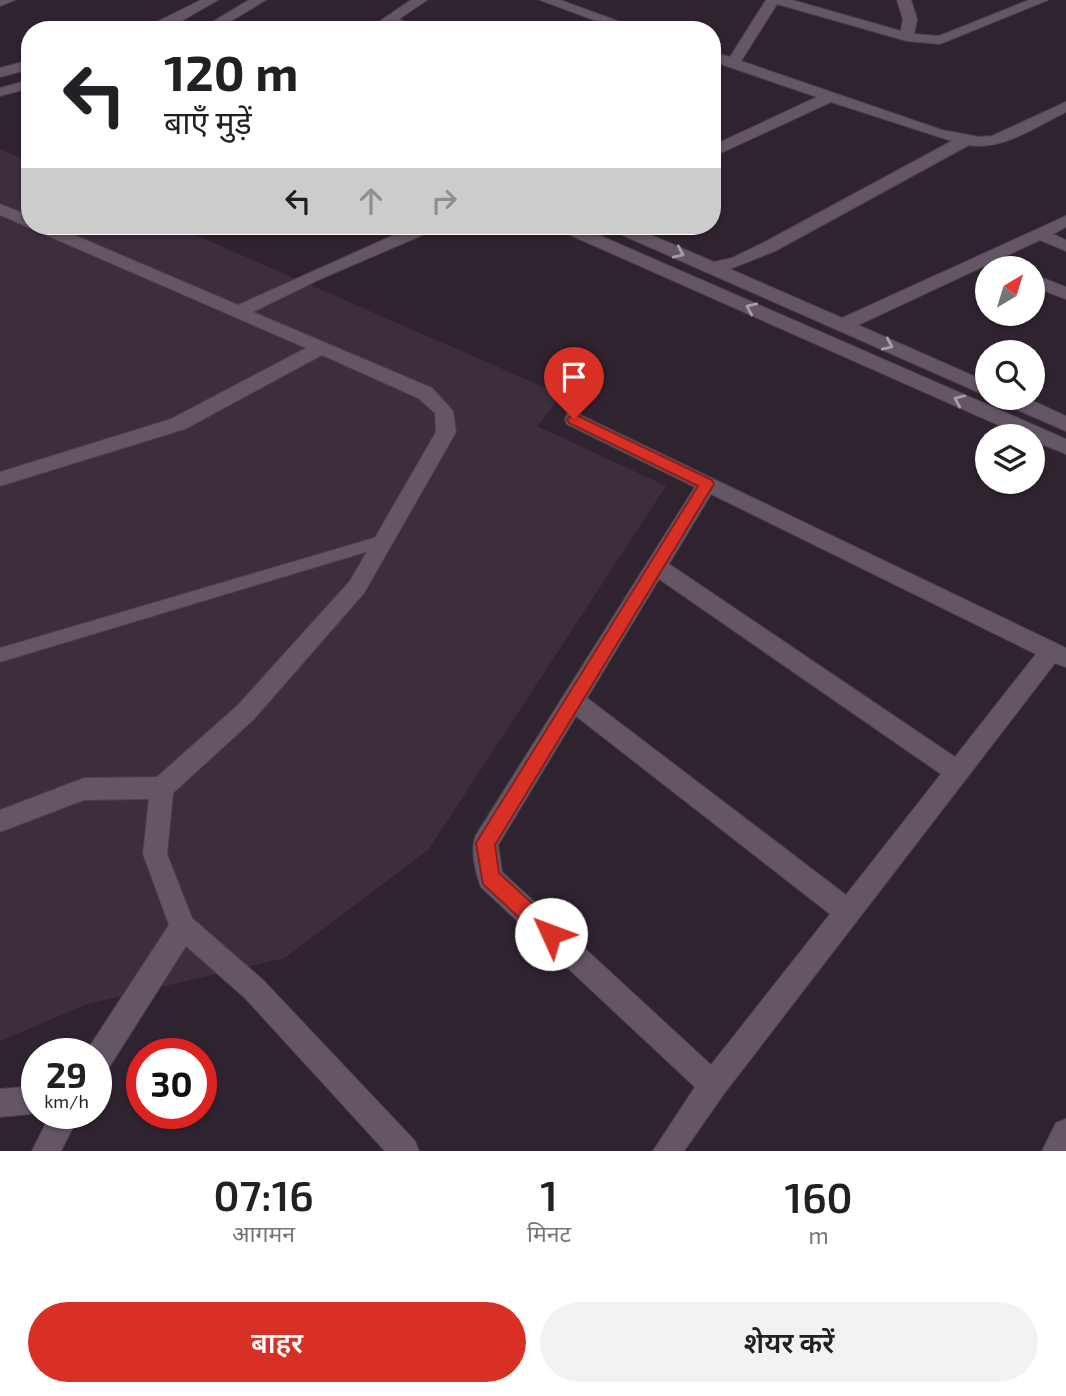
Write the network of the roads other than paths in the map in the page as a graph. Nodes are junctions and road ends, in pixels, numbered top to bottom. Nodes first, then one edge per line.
1 (8, 0) edge
2 (211, 0) edge
3 (259, 0) edge
4 (420, 0) edge
5 (547, 0) edge
6 (775, 0) edge
7 (904, 0) edge
8 (1041, 0) edge
9 (0, 2) edge
10 (389, 20) edge
11 (181, 21) edge
12 (222, 21) edge
13 (609, 21) edge
14 (907, 37) junction
15 (721, 58) edge
16 (734, 62) junction
17 (21, 67) edge
18 (0, 73) edge
19 (21, 86) edge
20 (0, 92) edge
21 (829, 97) junction
22 (1066, 106) edge
23 (966, 140) junction
24 (721, 147) edge
25 (0, 209) edge
26 (21, 218) edge
27 (1066, 221) edge
28 (1038, 233) junction
29 (60, 235) edge
30 (407, 235) edge
31 (585, 235) edge
32 (638, 235) edge
33 (1066, 246) edge
34 (995, 256) edge
35 (975, 266) edge
36 (713, 268) junction
37 (1045, 284) edge
38 (1066, 293) edge
39 (238, 312) junction
40 (843, 325) junction
41 (321, 348) junction
42 (975, 384) edge
43 (1035, 410) edge
44 (574, 419) dead end
45 (1066, 424) edge
46 (1066, 447) edge
47 (0, 479) edge
48 (707, 484) junction
49 (384, 541) junction
50 (656, 566) junction
51 (0, 654) edge
52 (1059, 655) edge
53 (573, 701) junction
54 (958, 772) junction
55 (162, 788) junction
56 (0, 821) edge
57 (848, 912) junction
58 (183, 927) junction
59 (111, 1038) edge
60 (713, 1085) junction
61 (21, 1101) edge
62 (0, 1103) edge
63 (58, 1129) edge
64 (1066, 1133) edge
65 (395, 1146) edge
66 (46, 1151) edge
67 (667, 1151) edge
68 (1056, 1151) edge

1 - 9 street
2 - 11 street
3 - 12 street
4 - 10 street
5 - 13 street
6 - 14 street
6 - 16 street
7 - 14 street
8 - 14 street
15 - 16 street
16 - 21 street
17 - 18 street
19 - 20 street
21 - 23 street
21 - 24 street
22 - 23 street
23 - 36 street
25 - 26 street
27 - 28 street
28 - 33 street
28 - 34 street
29 - 39 street
30 - 39 street
46 -> 31 street
32 -> 36 street
35 - 40 street
36 - 40 street
37 - 38 street
39 - 41 street
40 -> 42 street
41 - 47 street
41 - 49 street
43 - 45 street
44 - 48 street
48 - 50 street
48 - 52 street
49 - 51 lane
49 - 55 street
50 - 53 street
50 - 54 street
52 - 54 street
53 - 57 street
53 - 60 street
54 - 57 street
55 - 56 street
55 - 58 street
57 - 60 street
58 - 59 street
58 - 65 street
60 - 67 street
61 - 62 street
63 - 66 street
64 - 68 street

